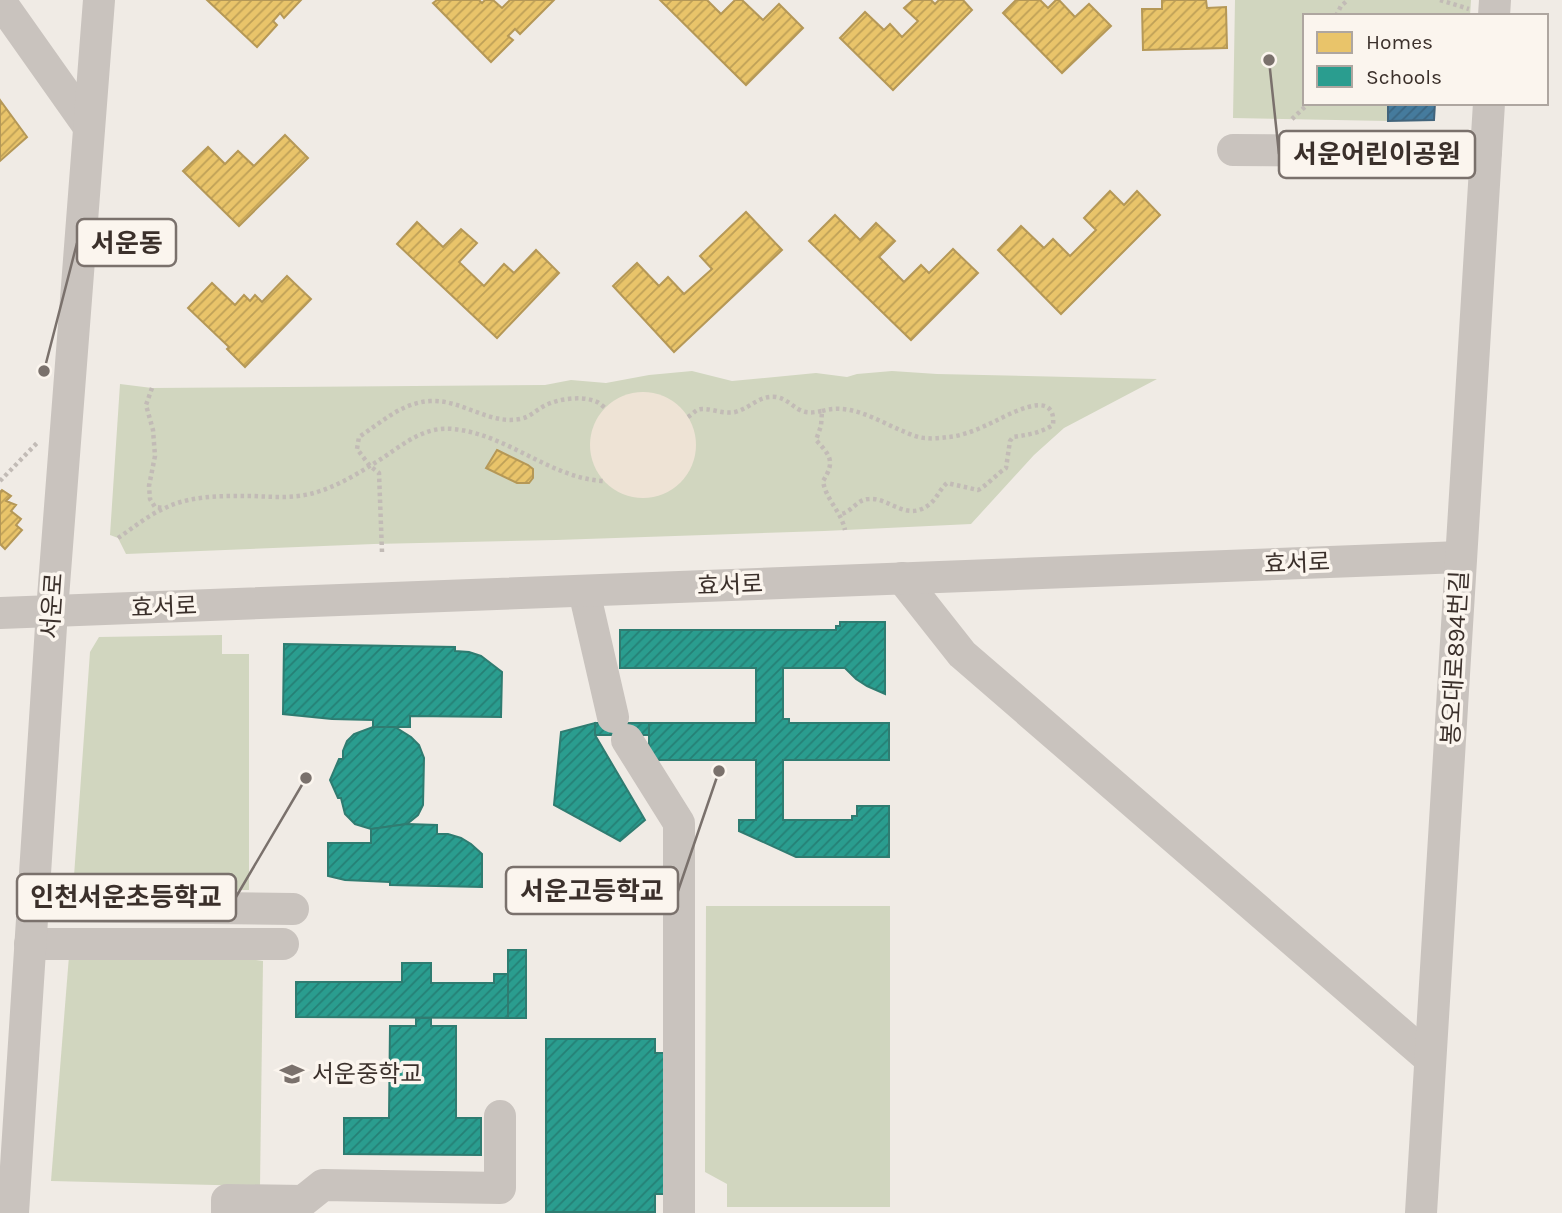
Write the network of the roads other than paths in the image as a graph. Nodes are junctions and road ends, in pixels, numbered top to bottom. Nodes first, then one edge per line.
1 (99, 0) edge
2 (0, 1) edge
3 (1489, 105) edge
4 (89, 127) junction
5 (1233, 150) dead end
6 (1486, 152) junction
7 (1461, 557) junction
8 (902, 578) junction
9 (584, 591) junction
10 (52, 611) junction
11 (0, 613) edge
12 (33, 906) junction
13 (293, 909) dead end
14 (30, 944) junction
15 (283, 944) dead end
16 (1430, 1059) junction
17 (500, 1116) dead end
18 (13, 1213) edge
19 (227, 1213) edge
20 (679, 1213) edge
21 (1421, 1213) edge

1 - 4 street, 서운로
2 - 4 street
3 - 6 street, 봉오대로894번길
4 - 10 street, 서운로
5 - 6 street
6 - 7 street, 봉오대로894번길
7 - 8 street, 효서로
7 - 16 street, 봉오대로894번길
8 - 9 street, 효서로
8 - 16 street
9 - 10 street, 효서로
9 - 20 street
10 - 11 street, 효서로
10 - 12 street, 서운로
12 - 13 street
12 - 14 street, 서운로
14 - 15 street
14 - 18 street, 서운로
16 - 21 street, 봉오대로894번길
17 - 19 street

